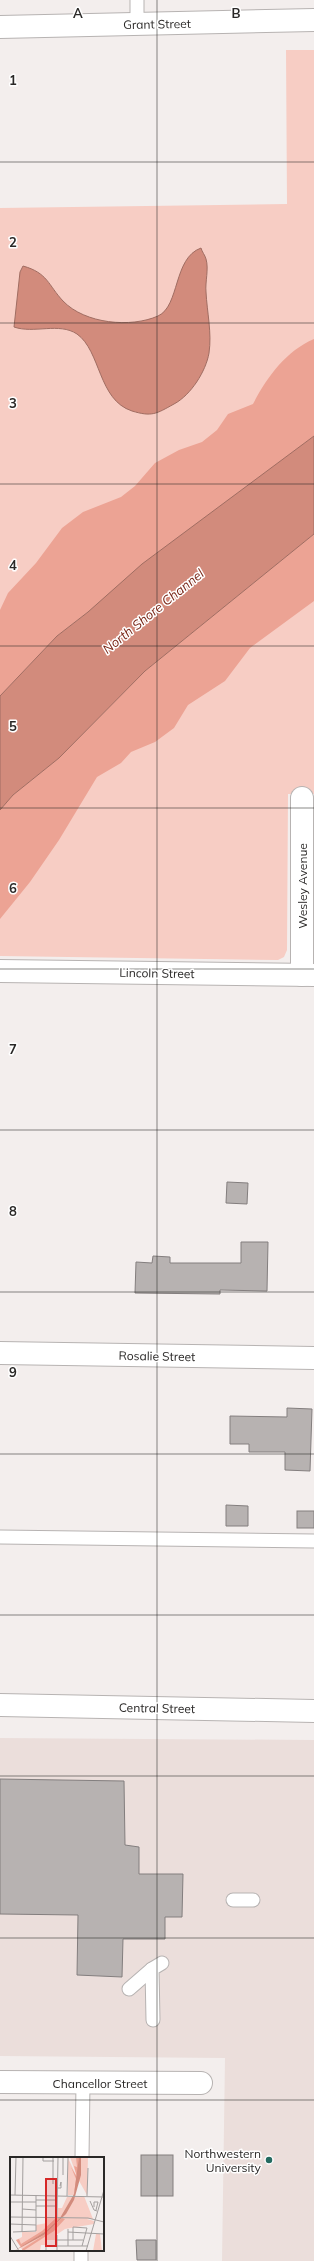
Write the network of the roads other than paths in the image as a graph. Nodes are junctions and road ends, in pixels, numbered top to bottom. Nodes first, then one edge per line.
1 (137, 0) edge
2 (314, 20) edge
3 (137, 24) junction
4 (0, 27) edge
5 (302, 798) dead end
6 (0, 971) edge
7 (308, 975) edge
8 (0, 1353) edge
9 (314, 1358) edge
10 (0, 1537) edge
11 (314, 1541) edge
12 (0, 1705) edge
13 (314, 1711) edge
14 (233, 1900) dead end
15 (253, 1900) dead end
16 (129, 1989) dead end
17 (153, 2020) dead end
18 (0, 2082) edge
19 (83, 2083) junction
20 (201, 2083) dead end
21 (82, 2157) edge

1 - 3 lane
2 - 3 street, Grant Street
3 - 4 street, Grant Street
5 - 7 street, Wesley Avenue
6 - 7 street, Lincoln Street
8 - 9 street, Rosalie Street
10 - 11 lane
12 - 13 street, Central Street
14 - 15 lane
16 - 17 lane
18 - 19 street, Chancellor Street
19 - 20 street, Chancellor Street
19 - 21 lane

